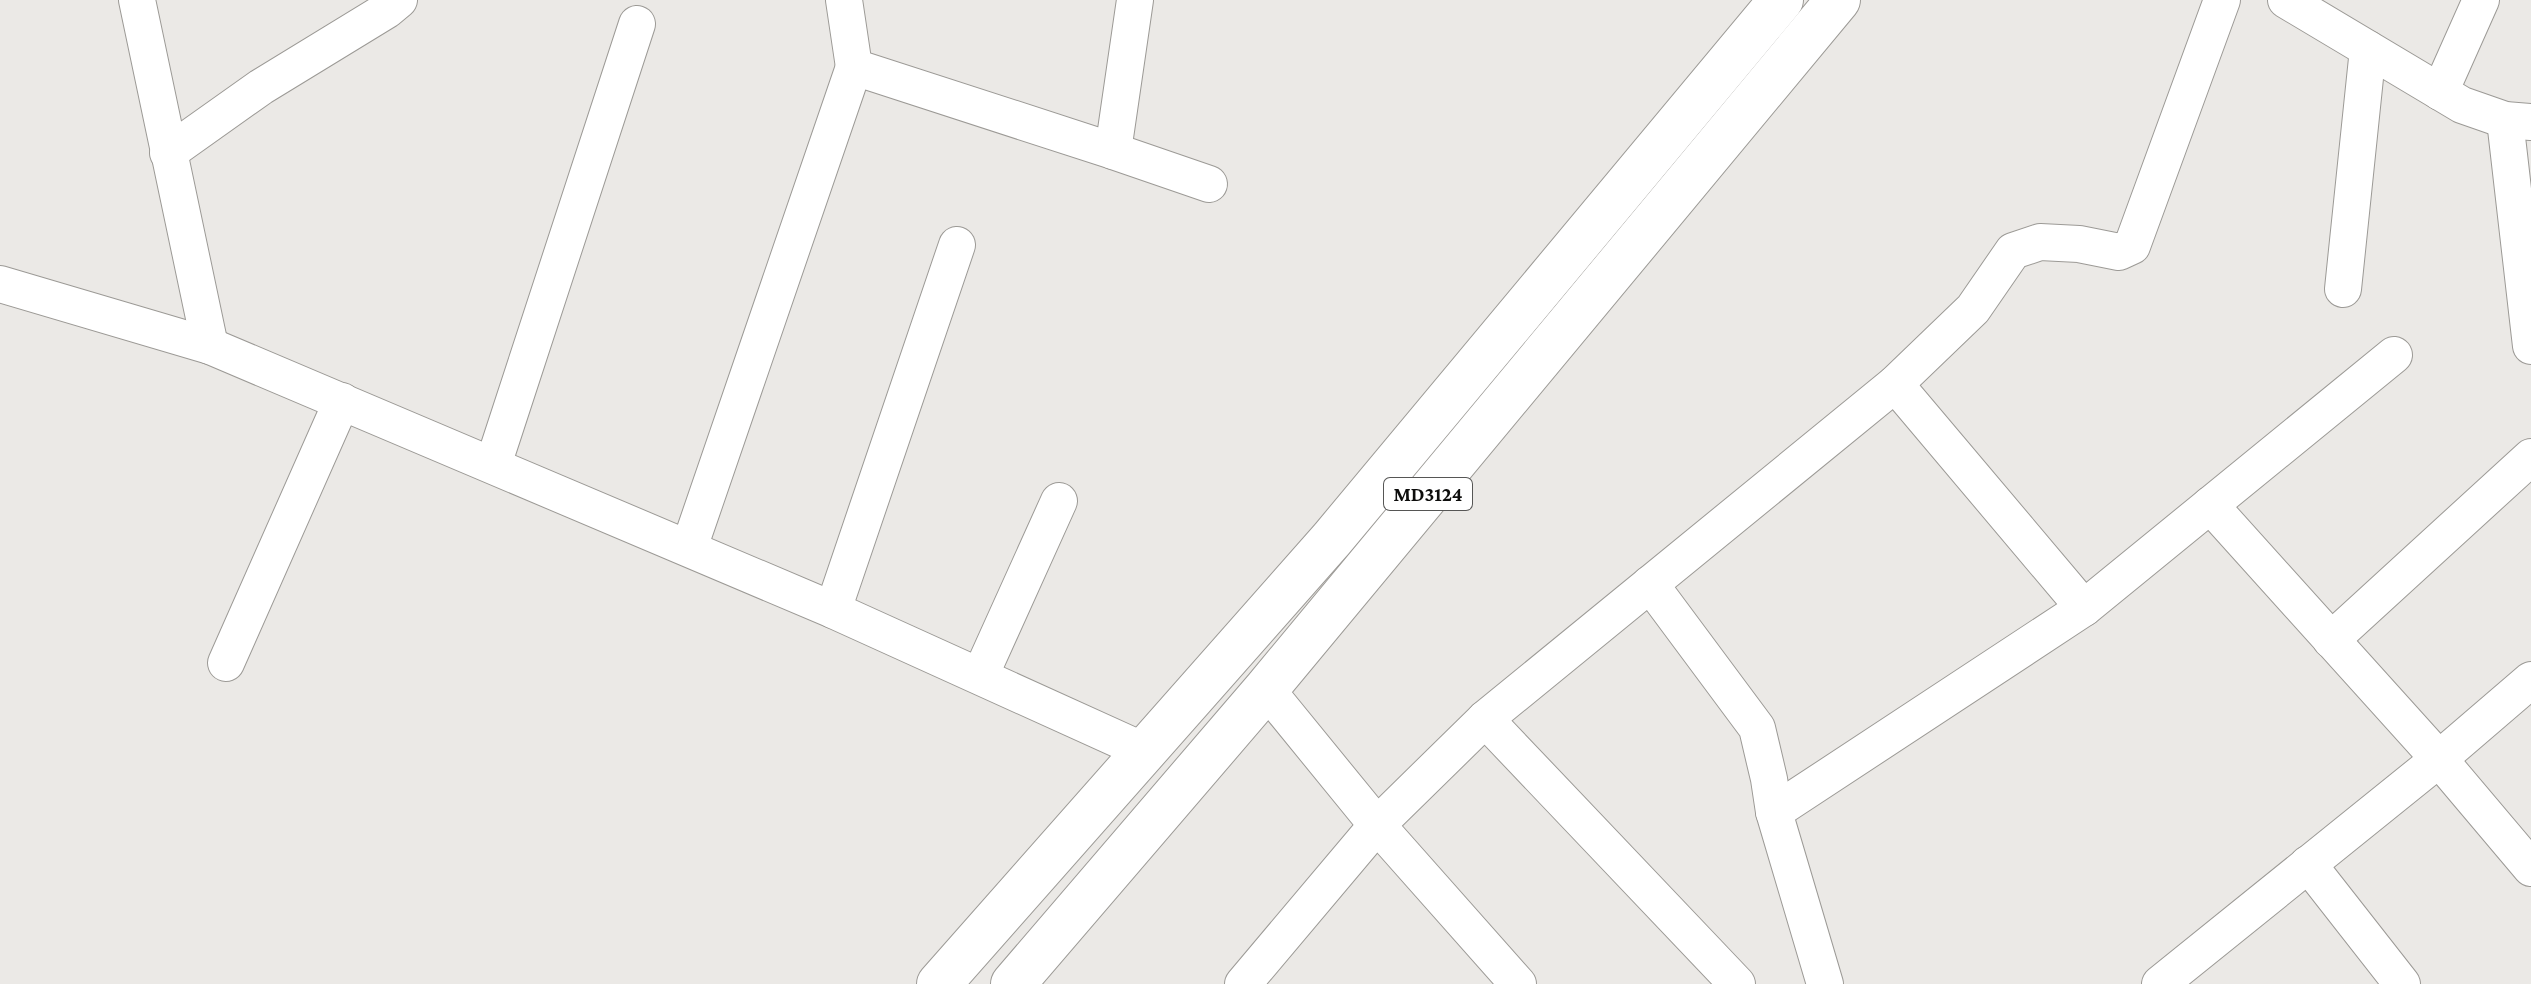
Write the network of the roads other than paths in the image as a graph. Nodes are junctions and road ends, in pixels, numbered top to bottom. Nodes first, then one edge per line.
1 (137, 0) edge
2 (399, 0) edge
3 (844, 0) edge
4 (1135, 0) edge
5 (1781, 0) edge
6 (1838, 0) edge
7 (2222, 0) edge
8 (2286, 0) edge
9 (2481, 0) edge
10 (637, 24) dead end
11 (2368, 49) junction
12 (854, 67) junction
13 (2440, 92) junction
14 (2518, 121) edge
15 (1113, 151) junction
16 (168, 153) junction
17 (1209, 184) dead end
18 (957, 245) dead end
19 (0, 284) edge
20 (2343, 289) dead end
21 (210, 346) junction
22 (2531, 346) edge
23 (2394, 355) dead end
24 (1895, 384) junction
25 (342, 401) junction
26 (2531, 457) edge
27 (493, 465) junction
28 (1059, 501) dead end
29 (2210, 505) junction
30 (689, 548) junction
31 (1650, 584) junction
32 (2084, 608) junction
33 (833, 610) junction
34 (2331, 640) junction
35 (226, 663) dead end
36 (980, 676) junction
37 (2531, 680) edge
38 (1266, 689) junction
39 (1485, 719) junction
40 (1144, 751) junction
41 (2439, 759) junction
42 (1774, 812) junction
43 (1377, 825) junction
44 (2308, 864) junction
45 (2531, 868) edge
46 (939, 984) edge
47 (1013, 984) edge
48 (1243, 984) edge
49 (1518, 984) edge
50 (1737, 984) edge
51 (1825, 984) edge
52 (2160, 984) edge
53 (2402, 984) edge

1 - 16 street
2 - 16 street
3 - 12 street
4 - 15 street
5 - 40 main road
6 - 38 main road, MD3124
7 - 24 street
8 - 11 street
9 - 13 street
10 - 27 street
11 - 13 street
11 - 20 street
12 - 15 street
12 - 30 street
13 - 14 street
14 - 22 street
15 - 17 street
16 - 21 street
18 - 33 street
19 - 21 street
21 - 25 street
23 - 29 street
24 - 31 street
24 - 32 street
25 - 27 street
25 - 35 street
26 - 34 street
27 - 30 street
28 - 36 street
29 - 32 street
29 - 34 street
30 - 33 street
31 - 39 street
31 - 42 street
32 - 42 street
33 - 36 street
34 - 41 street
36 - 40 street
37 - 41 street
38 - 43 street
38 - 47 main road, MD3124
39 - 43 street
39 - 50 street
40 - 46 main road
41 - 44 street
41 - 45 street
42 - 51 street
43 - 48 street
43 - 49 street
44 - 52 street
44 - 53 street

